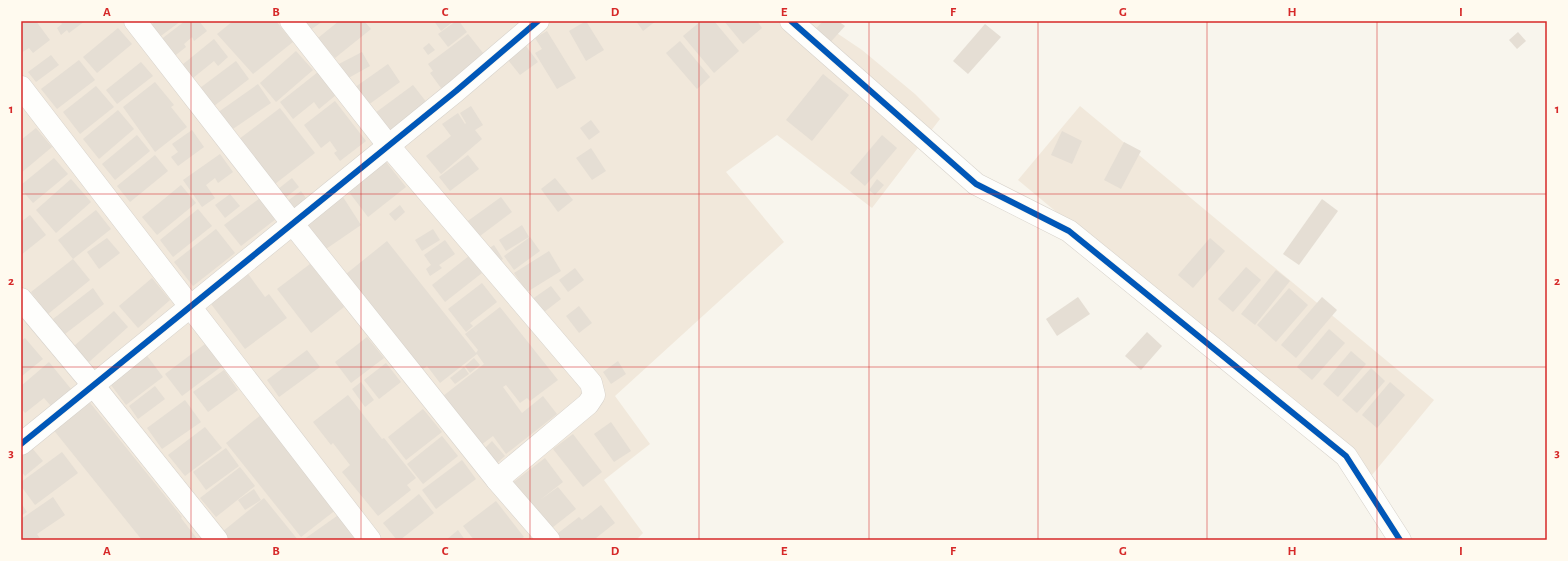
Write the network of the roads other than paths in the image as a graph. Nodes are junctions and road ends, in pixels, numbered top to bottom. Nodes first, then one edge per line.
1 (135, 21) edge
2 (291, 21) edge
3 (538, 21) edge
4 (790, 21) edge
5 (21, 87) edge
6 (388, 145) junction
7 (292, 223) junction
8 (21, 298) edge
9 (190, 307) junction
10 (93, 385) junction
11 (21, 444) edge
12 (497, 480) junction
13 (217, 540) edge
14 (370, 540) edge
15 (549, 540) edge
16 (1400, 540) edge

1 - 7 street
2 - 6 street
3 - 6 street
4 - 16 street
5 - 9 street
6 - 7 street
6 - 12 street
7 - 9 street
7 - 12 street
8 - 10 street
9 - 10 street
9 - 14 street
10 - 11 street
10 - 13 street
12 - 15 street

